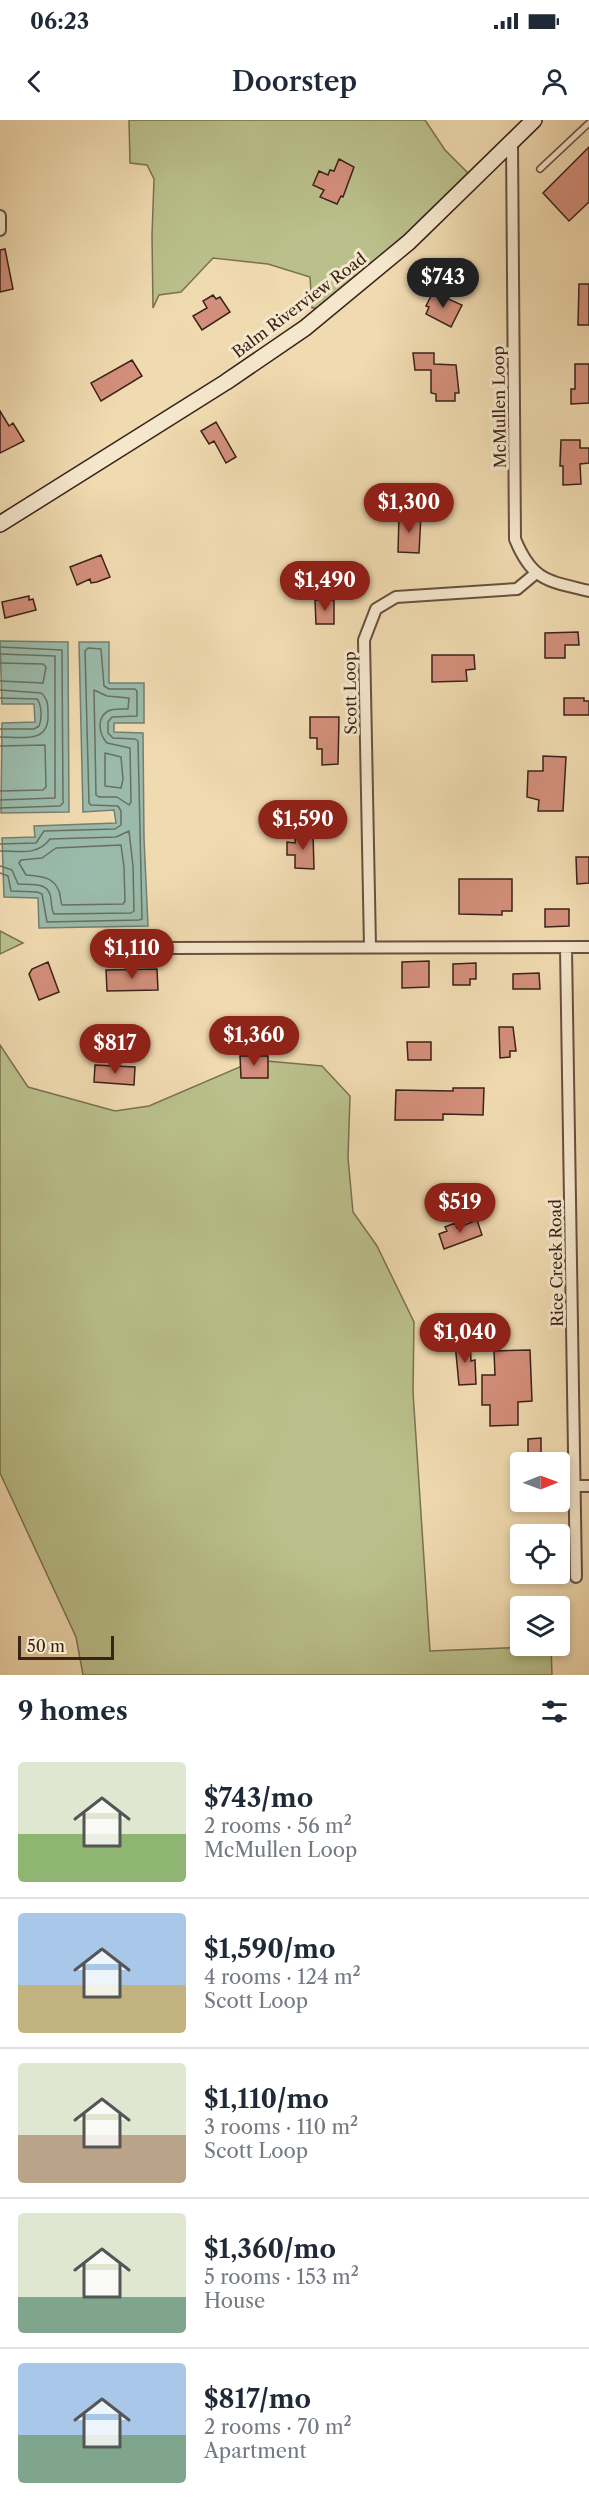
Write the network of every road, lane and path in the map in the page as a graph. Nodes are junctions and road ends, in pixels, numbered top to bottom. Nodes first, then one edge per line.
1 (534, 120) edge
2 (589, 123) edge
3 (512, 142) junction
4 (540, 169) dead end
5 (0, 216) edge
6 (0, 230) edge
7 (0, 524) edge
8 (535, 574) junction
9 (589, 591) edge
10 (370, 947) junction
11 (589, 947) edge
12 (172, 948) dead end
13 (566, 948) junction
14 (575, 1486) junction
15 (589, 1486) edge
16 (576, 1577) dead end

1 - 3 main road, Balm Riverview Road
2 - 4 lane
3 - 7 main road, Balm Riverview Road
3 - 8 street, McMullen Loop
5 - 6 street
8 - 9 street
8 - 10 street, Scott Loop
10 - 12 street
10 - 13 street
11 - 13 street
13 - 14 street, Rice Creek Road
14 - 15 street
14 - 16 street, Rice Creek Road

